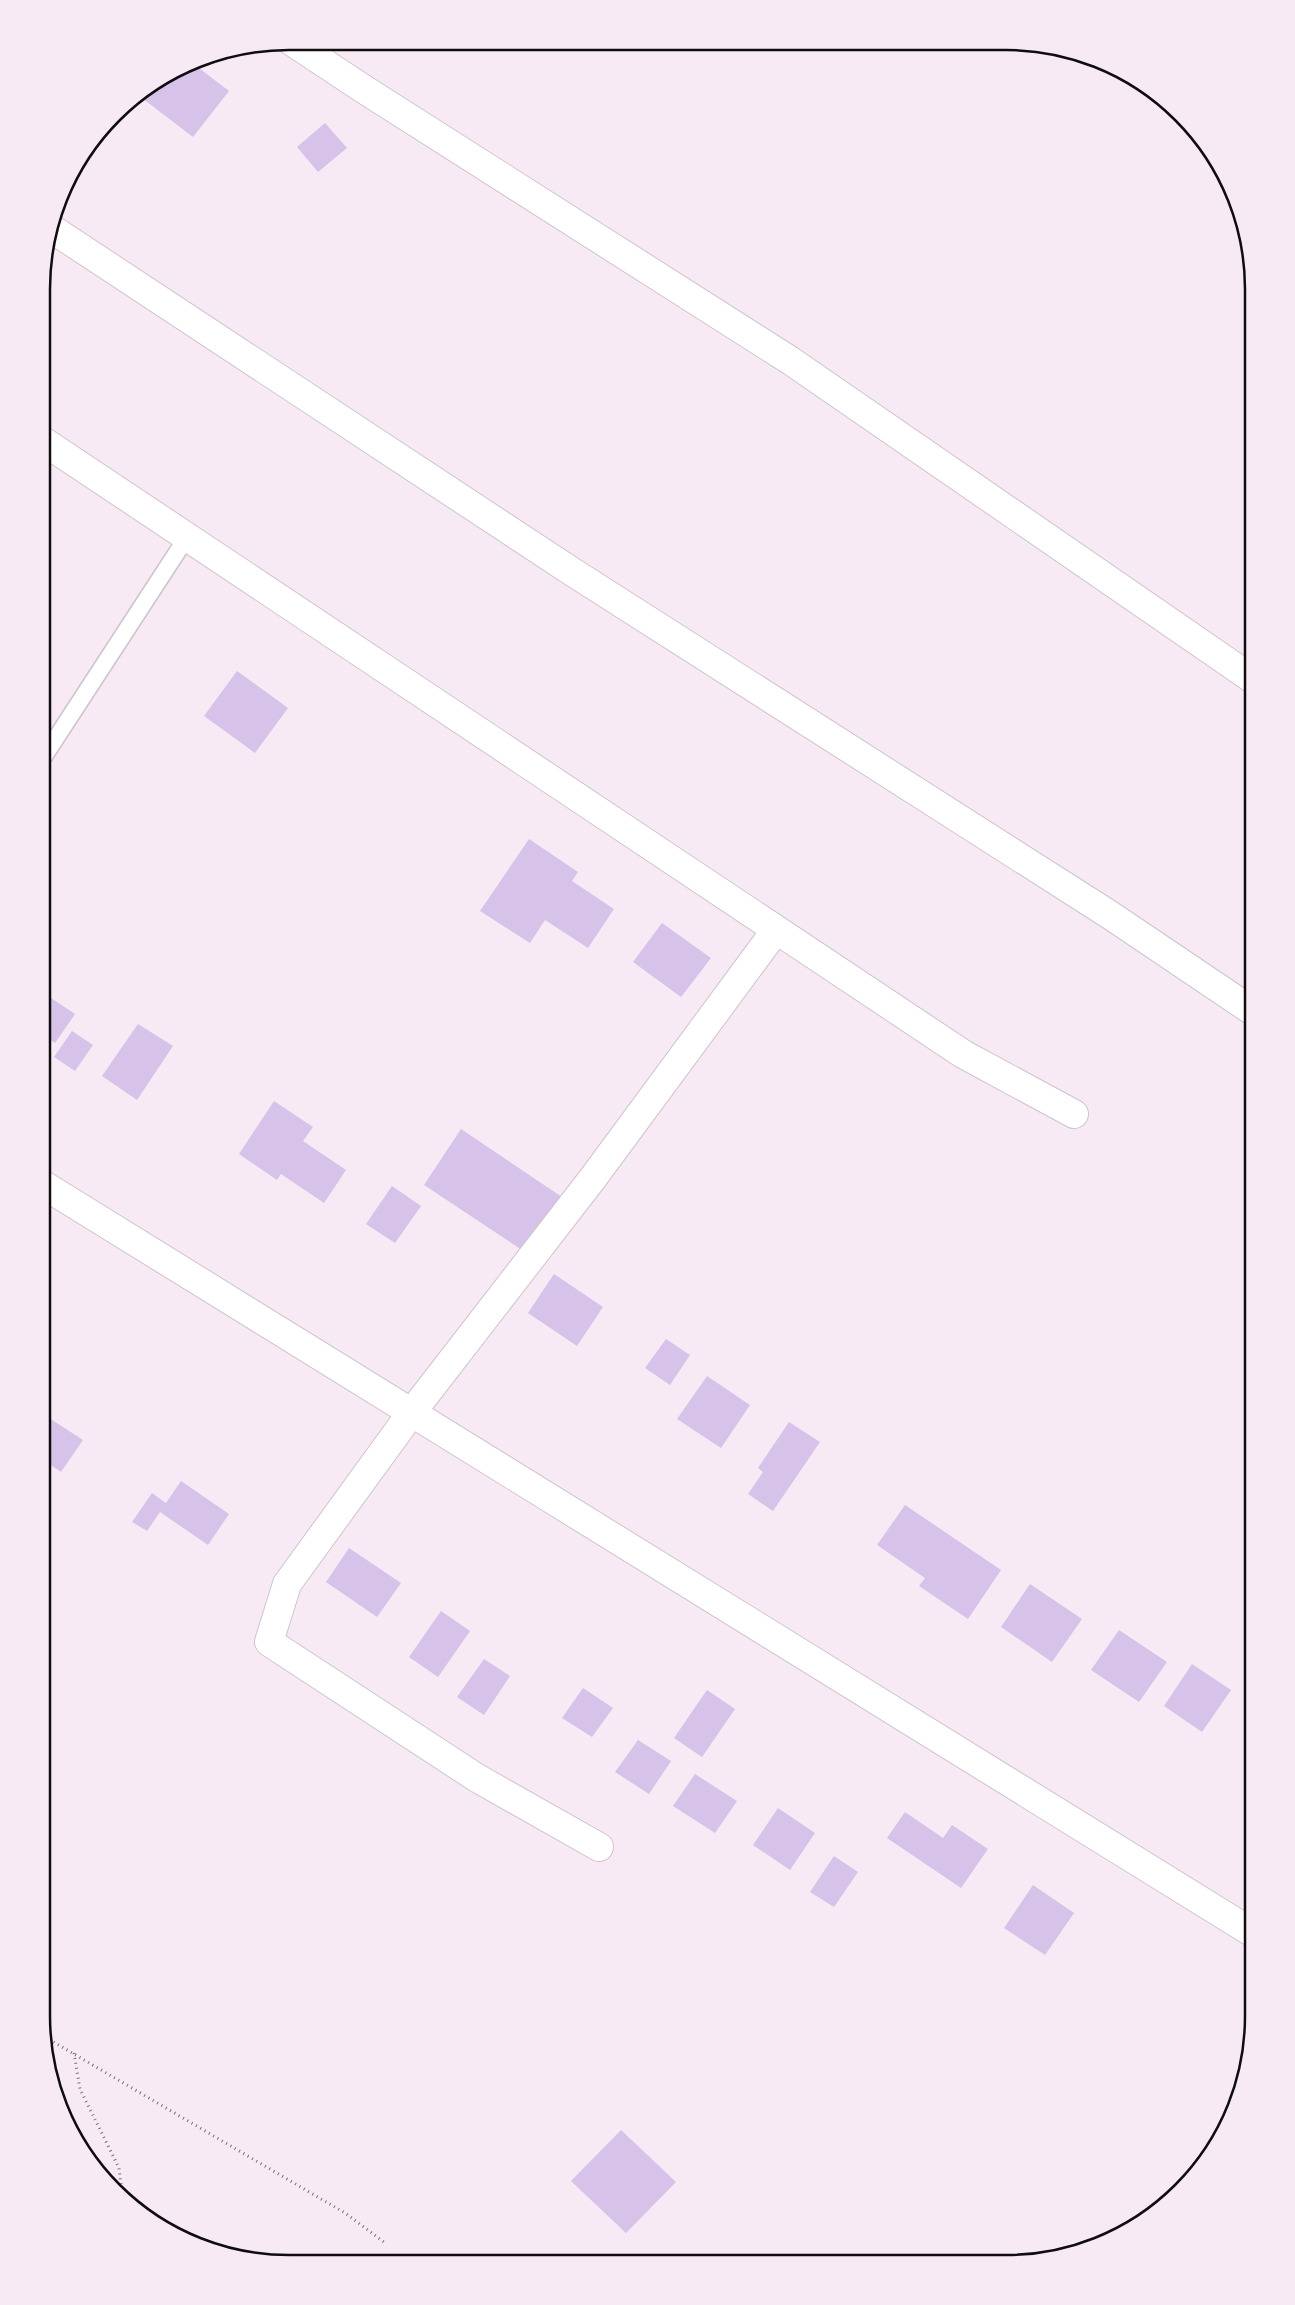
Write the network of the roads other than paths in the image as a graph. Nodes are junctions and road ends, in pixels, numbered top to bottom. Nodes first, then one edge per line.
1 (304, 50) edge
2 (57, 232) edge
3 (50, 446) edge
4 (187, 537) junction
5 (1245, 674) edge
6 (50, 747) edge
7 (776, 930) junction
8 (1245, 1006) edge
9 (1074, 1114) dead end
10 (50, 1189) edge
11 (412, 1412) junction
12 (599, 1846) dead end
13 (1245, 1928) edge

1 - 5 street
2 - 8 street
3 - 4 street
4 - 6 lane
4 - 7 street
7 - 9 street
7 - 11 street
10 - 11 street
11 - 12 street
11 - 13 street

